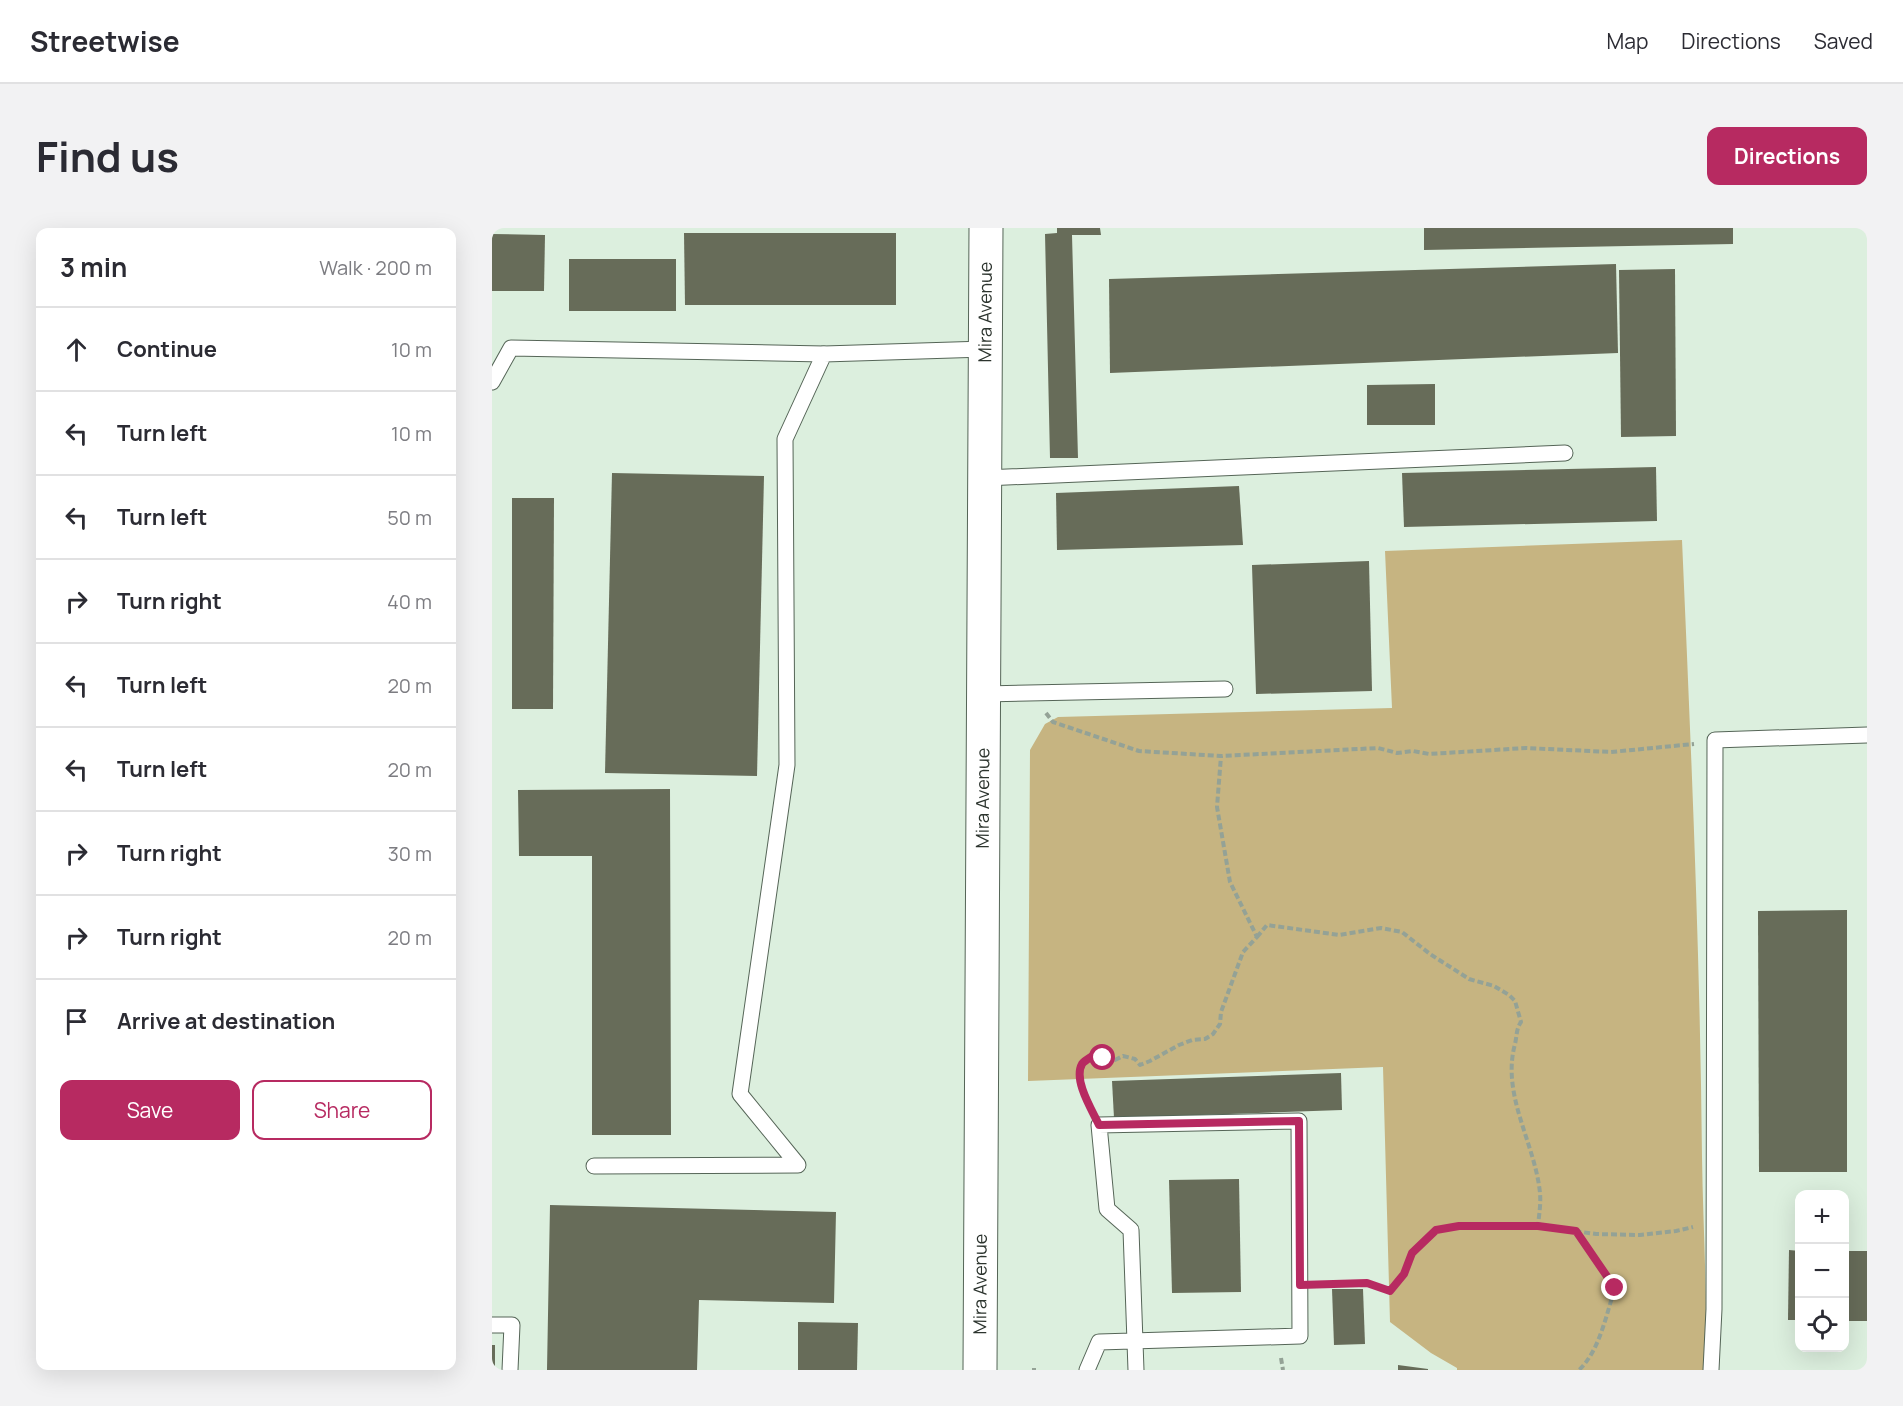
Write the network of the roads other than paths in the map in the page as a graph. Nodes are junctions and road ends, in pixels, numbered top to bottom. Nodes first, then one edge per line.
1 (986, 228) edge
2 (985, 349) junction
3 (824, 354) junction
4 (492, 382) edge
5 (1565, 453) dead end
6 (985, 477) junction
7 (1225, 689) dead end
8 (984, 694) junction
9 (1867, 735) edge
10 (594, 1166) dead end
11 (492, 1325) edge
12 (1135, 1340) junction
13 (510, 1370) edge
14 (980, 1370) edge
15 (1087, 1370) edge
16 (1136, 1370) edge
17 (1711, 1370) edge

1 - 2 main road, Mira Avenue
2 - 3 lane
2 - 6 main road, Mira Avenue
3 - 4 lane
3 - 10 lane
5 - 6 lane
6 - 8 main road, Mira Avenue
7 - 8 lane
8 - 14 main road, Mira Avenue
9 - 17 lane
11 - 13 lane
12 - 12 lane
12 - 15 lane
12 - 16 lane

